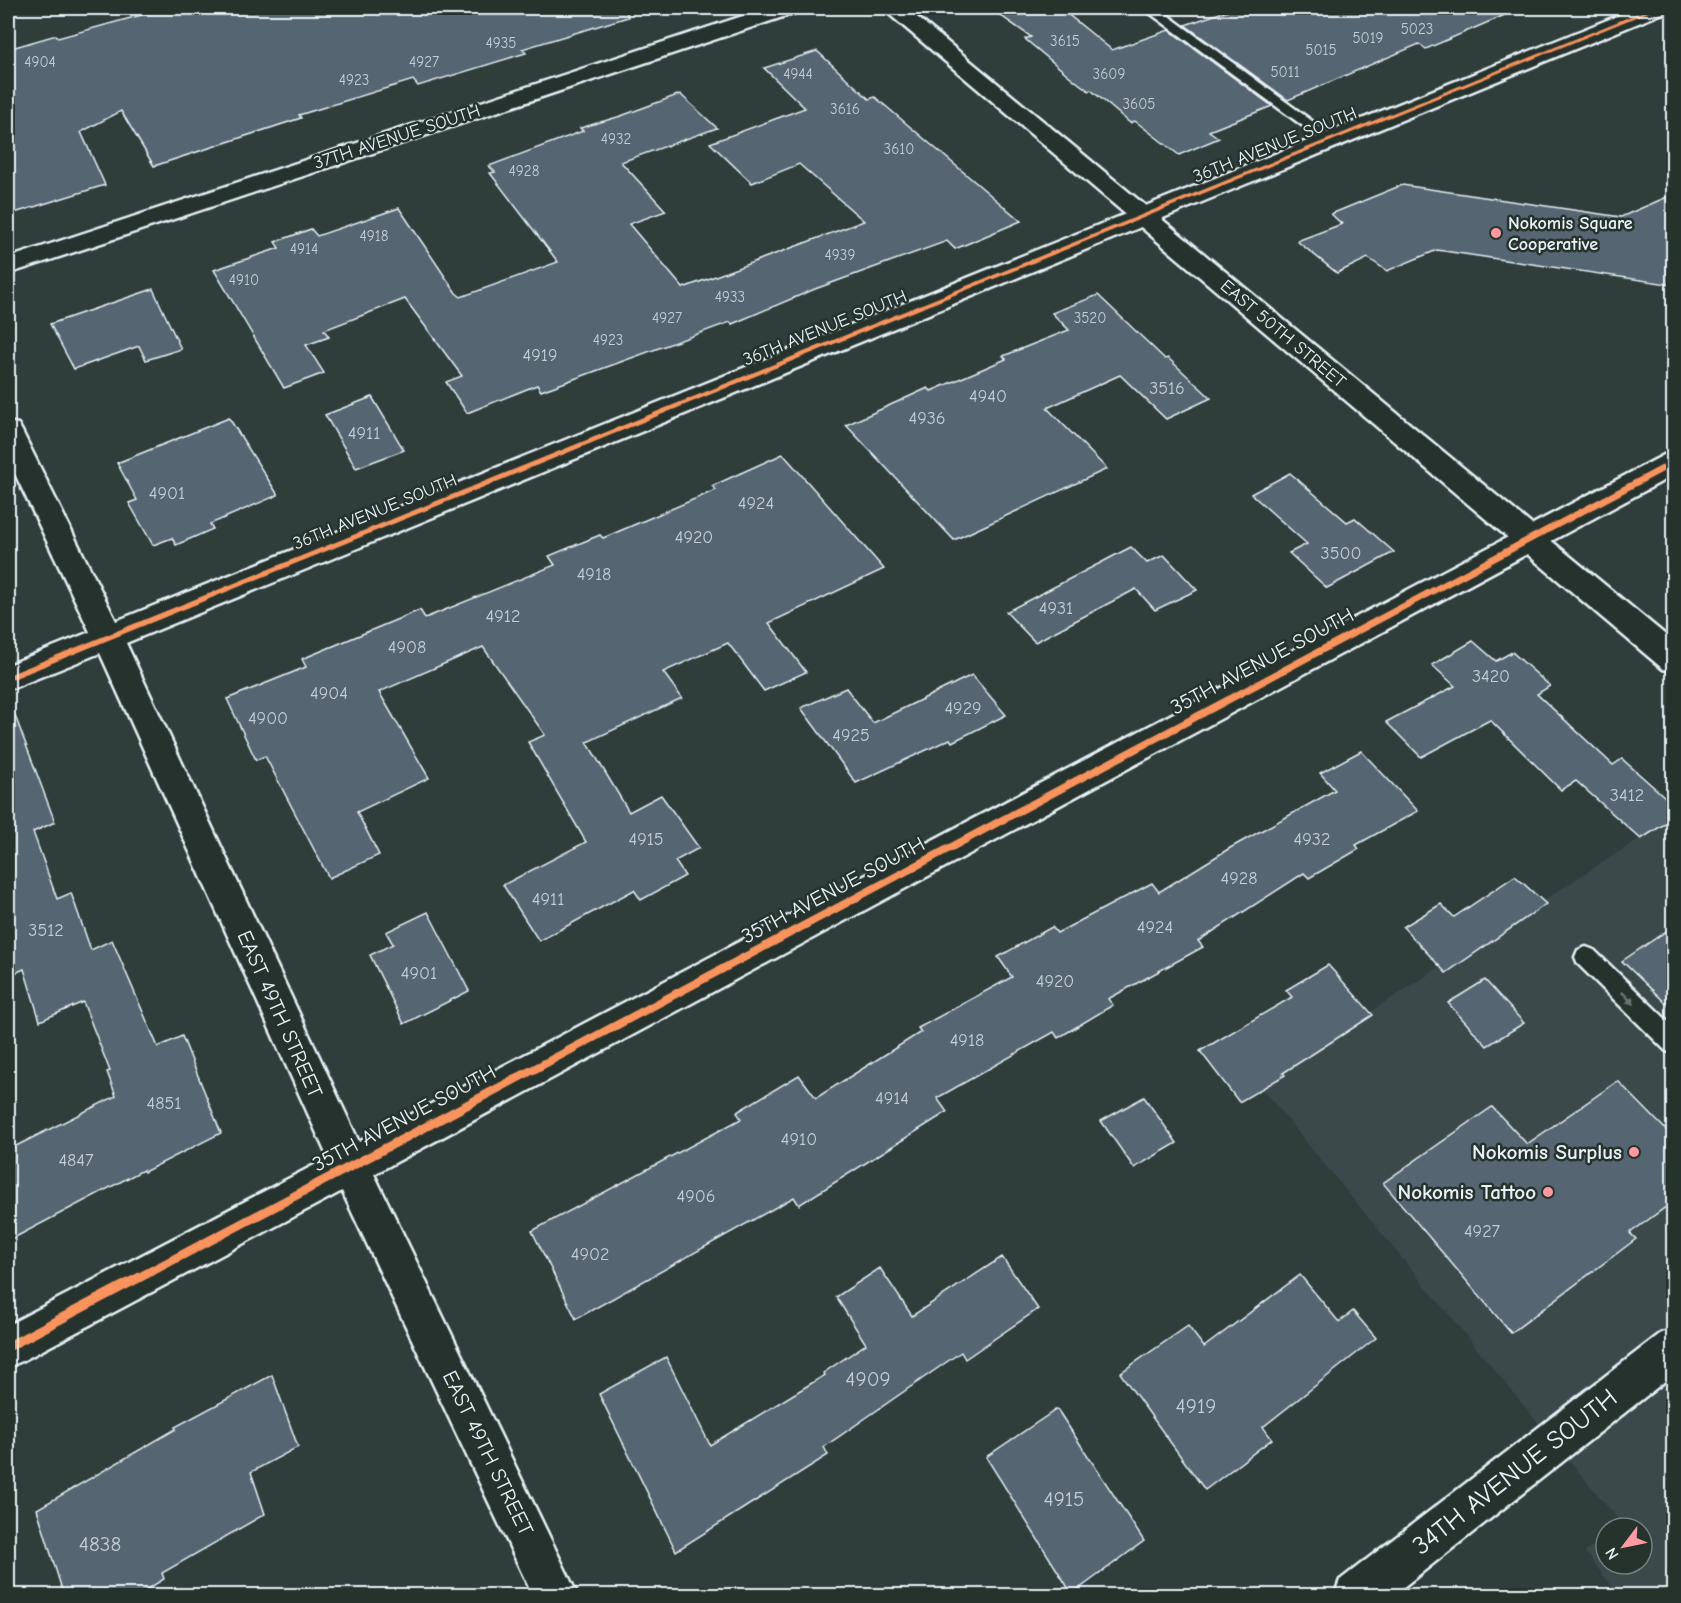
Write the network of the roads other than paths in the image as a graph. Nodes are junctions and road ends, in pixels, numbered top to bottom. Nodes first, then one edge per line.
1 (787, 8) edge
2 (892, 8) edge
3 (1150, 8) edge
4 (1655, 8) edge
5 (1330, 140) junction
6 (1142, 217) junction
7 (8, 266) edge
8 (8, 430) edge
9 (1674, 462) edge
10 (1528, 540) junction
11 (108, 638) junction
12 (1674, 660) edge
13 (8, 678) edge
14 (1586, 957) dead end
15 (1674, 1044) edge
16 (351, 1167) junction
17 (8, 1347) edge
18 (1674, 1348) edge
19 (556, 1596) edge
20 (1356, 1596) edge

1 - 7 street, 37TH AVENUE SOUTH
2 - 6 street, EAST 50TH STREET
3 - 5 lane
4 - 5 street, 36TH AVENUE SOUTH
5 - 6 street, 36TH AVENUE SOUTH
6 - 10 street, EAST 50TH STREET
6 - 11 street, 36TH AVENUE SOUTH
8 - 11 street, EAST 49TH STREET
9 - 10 street, 35TH AVENUE SOUTH
10 - 12 street, EAST 50TH STREET
10 - 16 street, 35TH AVENUE SOUTH
11 - 13 street, 36TH AVENUE SOUTH
11 - 16 street, EAST 49TH STREET
14 -> 15 lane
16 - 17 street, 35TH AVENUE SOUTH
16 - 19 street, EAST 49TH STREET
18 - 20 street, 34TH AVENUE SOUTH

